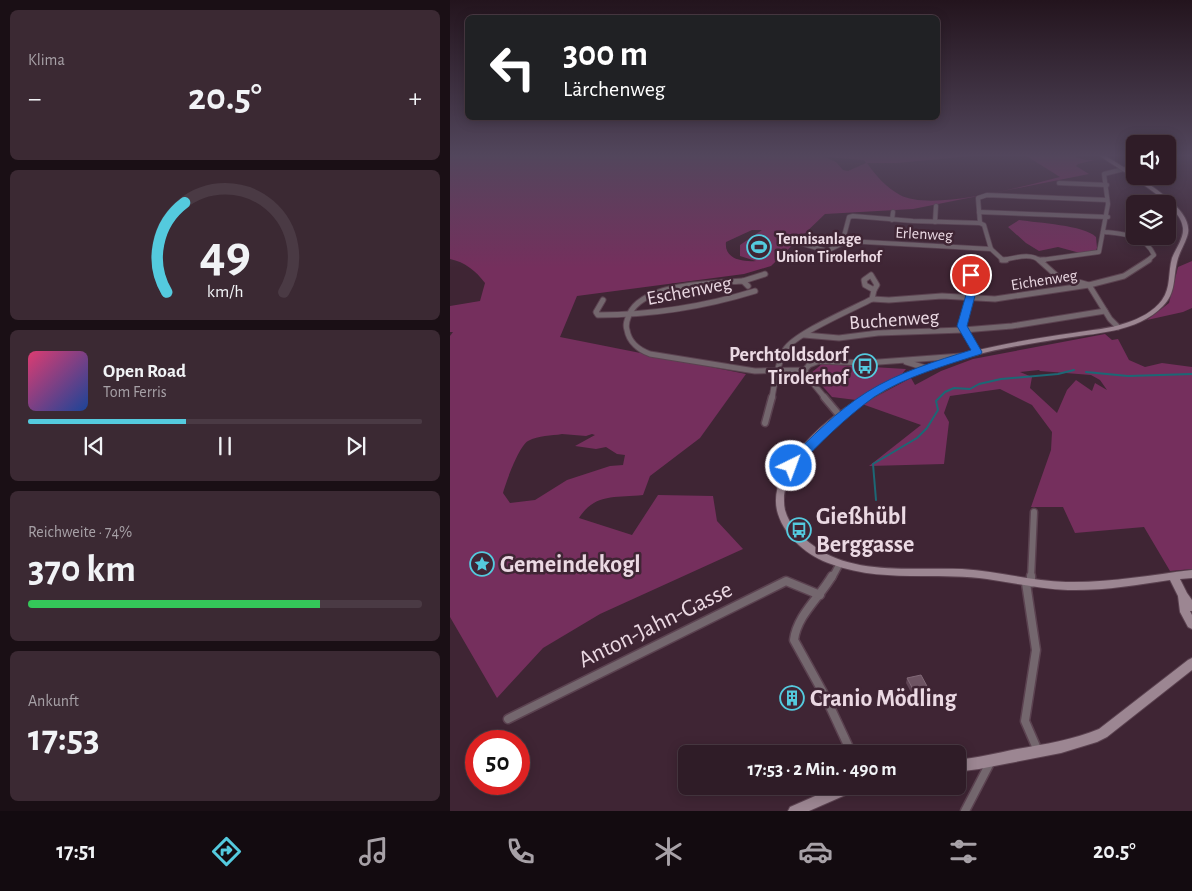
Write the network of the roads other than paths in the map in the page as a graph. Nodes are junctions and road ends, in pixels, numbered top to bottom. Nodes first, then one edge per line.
1 (1106, 193) edge
2 (1155, 193) edge
3 (1106, 200) junction
4 (936, 206) dead end
5 (893, 212) dead end
6 (979, 212) junction
7 (1108, 217) junction
8 (892, 220) junction
9 (934, 222) junction
10 (980, 223) junction
11 (1105, 232) junction
12 (783, 238) dead end
13 (847, 241) junction
14 (992, 248) junction
15 (1041, 260) junction
16 (966, 266) dead end
17 (955, 267) dead end
18 (766, 274) dead end
19 (968, 278) junction
20 (743, 281) junction
21 (1089, 285) junction
22 (748, 286) dead end
23 (874, 290) dead end
24 (755, 291) dead end
25 (969, 298) junction
26 (872, 299) junction
27 (603, 300) dead end
28 (1105, 310) junction
29 (628, 315) junction
30 (1118, 327) junction
31 (963, 330) junction
32 (804, 335) junction
33 (977, 352) junction
34 (961, 356) junction
35 (904, 362) junction
36 (926, 368) junction
37 (806, 370) junction
38 (776, 371) junction
39 (840, 416) junction
40 (764, 423) dead end
41 (1034, 512) dead end
42 (839, 565) junction
43 (1192, 574) edge
44 (1173, 576) junction
45 (1029, 583) junction
46 (820, 595) junction
47 (1183, 596) junction
48 (1192, 607) edge
49 (1192, 624) edge
50 (1192, 663) edge
51 (508, 719) dead end
52 (848, 745) edge
53 (1038, 751) junction
54 (990, 763) junction
55 (966, 765) edge
56 (832, 795) edge
57 (794, 811) edge
58 (965, 811) edge

1 - 3 street
2 - 30 main road
3 - 6 street
3 - 7 street
4 - 9 street
5 - 8 street
6 - 7 street
6 - 10 street
7 - 11 street
8 - 9 street
8 - 13 street
9 - 10 street
10 - 14 street
11 - 15 street
11 - 21 street, Eichenweg
12 - 13 street, Erlenweg
13 - 14 street, Erlenweg
14 - 15 street
15 - 21 street
16 - 19 street
17 - 19 street
18 - 20 street
19 - 25 street
20 - 22 street
20 - 29 street
21 - 25 street, Eichenweg
21 - 28 street
23 - 26 street
24 - 29 street, Eschenweg
25 - 26 street, Eichenweg
25 - 31 street
26 - 32 street
27 - 29 street, Eschenweg
28 - 30 street
28 - 31 street, Buchenweg
29 - 38 street
30 - 33 main road
31 - 32 street, Buchenweg
31 - 33 street
32 - 38 street
33 - 34 main road
34 - 35 street
34 - 36 main road
35 - 36 street
35 - 37 street
36 - 39 main road
37 - 38 street
37 - 39 street
38 - 40 street
39 - 42 main road
41 - 45 street
42 - 45 main road
42 - 46 street
43 - 44 main road
44 - 45 main road
44 - 47 main road
45 - 53 street
46 - 51 street, Anton-Jahn-Gasse
46 - 52 street
47 - 48 main road
47 - 49 main road
50 - 53 main road
53 - 54 main road
54 - 55 main road
54 - 58 street
56 - 57 main road

